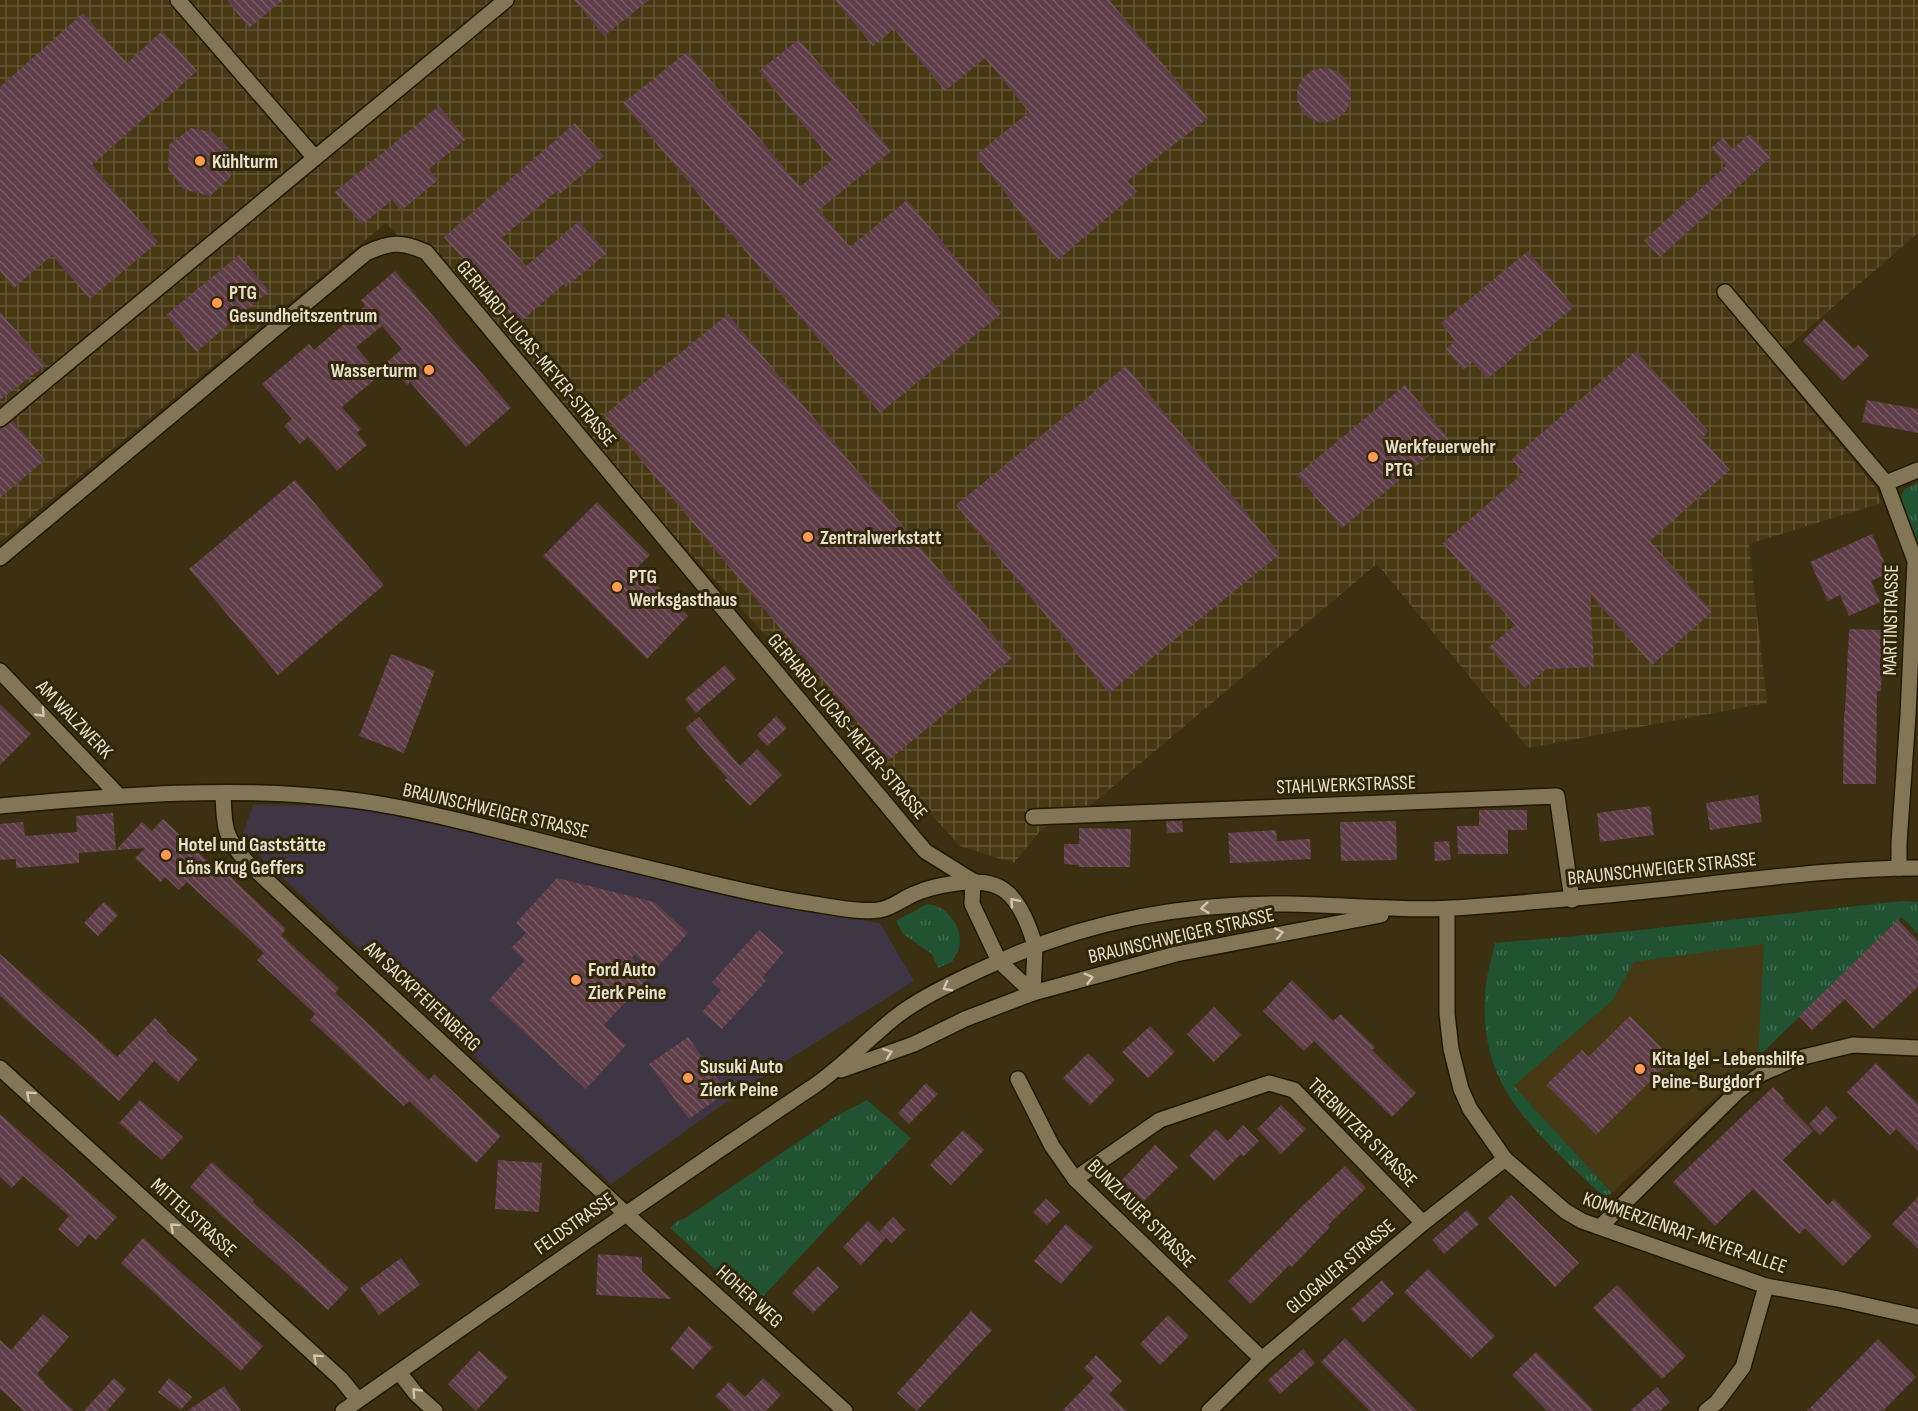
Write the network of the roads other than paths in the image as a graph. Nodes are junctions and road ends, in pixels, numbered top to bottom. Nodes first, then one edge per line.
1 (178, 0) edge
2 (506, 0) edge
3 (315, 158) junction
4 (1725, 292) dead end
5 (0, 419) edge
6 (1918, 470) edge
7 (1886, 483) junction
8 (0, 558) edge
9 (1916, 560) edge
10 (0, 671) edge
11 (223, 794) junction
12 (119, 796) junction
13 (0, 806) edge
14 (1033, 818) dead end
15 (1899, 868) junction
16 (1918, 868) edge
17 (973, 881) junction
18 (1572, 900) junction
19 (1410, 909) junction
20 (1447, 909) junction
21 (1035, 946) junction
22 (999, 961) junction
23 (1033, 993) junction
24 (1918, 1048) edge
25 (0, 1068) edge
26 (833, 1073) junction
27 (1018, 1079) dead end
28 (1505, 1159) junction
29 (1075, 1179) junction
30 (625, 1213) junction
31 (1423, 1224) junction
32 (1600, 1227) junction
33 (1766, 1286) junction
34 (1918, 1317) edge
35 (1262, 1359) junction
36 (399, 1372) junction
37 (358, 1400) junction
38 (343, 1411) edge
39 (435, 1411) edge
40 (845, 1411) edge
41 (1209, 1411) edge
42 (1706, 1411) edge

1 - 3 street
2 - 3 street
3 - 5 street
4 - 7 street, MARTINSTRASSE
6 - 7 street
7 - 9 street, MARTINSTRASSE
8 - 17 street, GERHARD-LUCAS-MEYER-STRASSE
9 - 15 street, MARTINSTRASSE
10 -> 12 street, AM WALZWERK
11 - 12 street, BRAUNSCHWEIGER STRASSE
11 - 17 street, BRAUNSCHWEIGER STRASSE
11 - 30 street, AM SACKPFEIFENBERG
12 - 13 street, BRAUNSCHWEIGER STRASSE
14 - 18 street, STAHLWERKSTRASSE
15 - 16 street, BRAUNSCHWEIGER STRASSE
15 - 18 street, BRAUNSCHWEIGER STRASSE
21 -> 17 street
17 - 22 street
18 - 20 street, BRAUNSCHWEIGER STRASSE
19 - 20 street, BRAUNSCHWEIGER STRASSE
19 -> 21 street, BRAUNSCHWEIGER STRASSE
23 -> 19 street, BRAUNSCHWEIGER STRASSE
20 - 28 street, KOMMERZIENRAT-MEYER-ALLEE
21 - 22 street, BRAUNSCHWEIGER STRASSE
21 - 23 street
22 - 23 street
22 -> 26 street, FELDSTRASSE
26 -> 23 street, FELDSTRASSE
24 - 32 street
37 -> 25 street, MITTELSTRASSE
26 - 30 street, FELDSTRASSE
27 - 29 street, BUNZLAUER STRASSE
28 - 31 street, GLOGAUER STRASSE
28 - 32 street, KOMMERZIENRAT-MEYER-ALLEE
29 - 31 street, TREBNITZER STRASSE
29 - 35 street, BUNZLAUER STRASSE
30 - 36 street, FELDSTRASSE
30 - 40 street, HOHER WEG
31 - 35 street, GLOGAUER STRASSE
32 - 33 street, KOMMERZIENRAT-MEYER-ALLEE
33 - 34 street, KOMMERZIENRAT-MEYER-ALLEE
33 - 42 street
35 - 41 street, GLOGAUER STRASSE
36 - 37 street, FELDSTRASSE
39 -> 36 street
37 - 38 street, FELDSTRASSE

